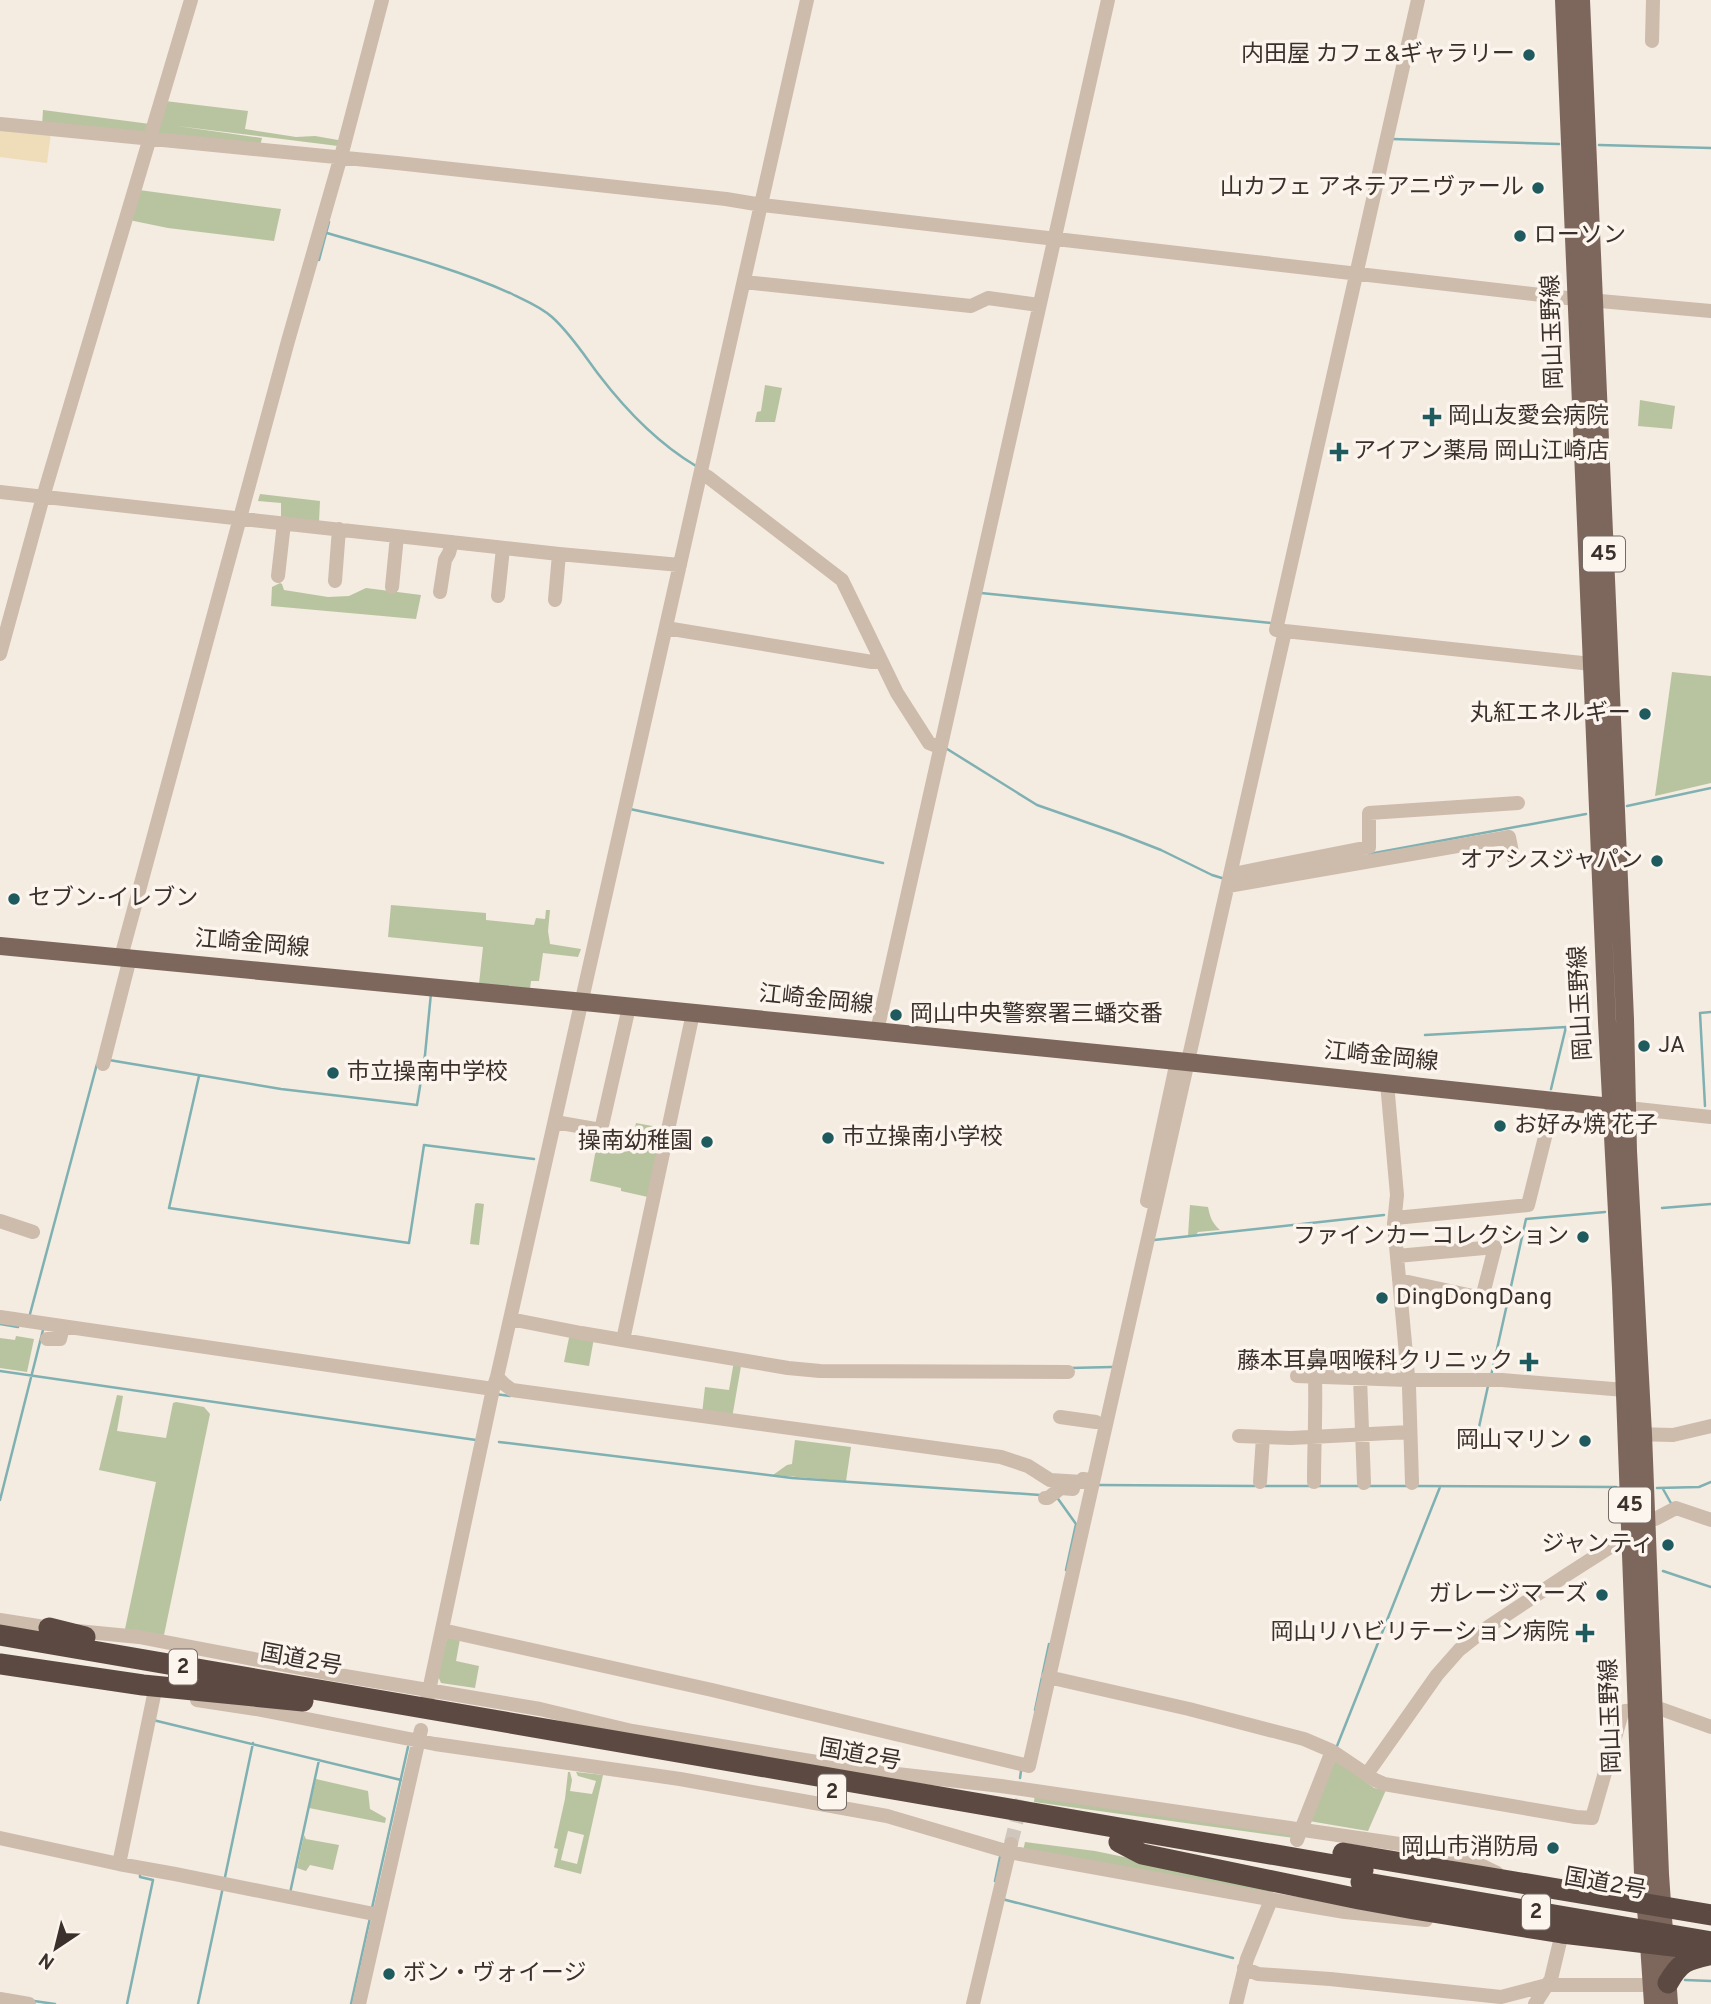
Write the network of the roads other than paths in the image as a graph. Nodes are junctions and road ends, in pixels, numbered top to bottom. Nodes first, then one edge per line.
1 (191, 0) edge
2 (382, 0) edge
3 (807, 0) edge
4 (1108, 0) edge
5 (1418, 0) edge
6 (1564, 0) edge
7 (1581, 0) edge
8 (1653, 0) edge
9 (1653, 41) dead end
10 (0, 124) edge
11 (149, 139) junction
12 (343, 158) junction
13 (762, 205) junction
14 (1055, 238) junction
15 (1356, 273) junction
16 (744, 282) junction
17 (1585, 299) junction
18 (1039, 305) junction
19 (1711, 311) edge
20 (702, 470) junction
21 (0, 492) edge
22 (43, 497) junction
23 (245, 518) junction
24 (284, 523) junction
25 (339, 529) junction
26 (397, 536) junction
27 (452, 542) junction
28 (503, 548) junction
29 (559, 554) junction
30 (676, 565) junction
31 (278, 576) dead end
32 (335, 581) dead end
33 (392, 587) dead end
34 (440, 592) dead end
35 (498, 596) dead end
36 (555, 600) dead end
37 (666, 628) junction
38 (1280, 628) junction
39 (0, 654) edge
40 (881, 662) junction
41 (1601, 665) junction
42 (940, 745) junction
43 (1518, 803) dead end
44 (1513, 857) dead end
45 (1229, 880) junction
46 (0, 947) edge
47 (126, 958) junction
48 (583, 1002) junction
49 (629, 1007) junction
50 (693, 1013) junction
51 (877, 1031) junction
52 (1183, 1062) junction
53 (103, 1064) dead end
54 (1387, 1083) junction
55 (1553, 1101) junction
56 (1620, 1108) junction
57 (1711, 1117) edge
58 (555, 1122) junction
59 (1147, 1201) dead end
60 (1395, 1218) junction
61 (0, 1221) edge
62 (33, 1232) dead end
63 (1397, 1256) junction
64 (1399, 1280) junction
65 (0, 1317) edge
66 (510, 1319) junction
67 (623, 1340) junction
68 (1068, 1373) dead end
69 (1297, 1376) dead end
70 (1315, 1377) junction
71 (1360, 1378) junction
72 (1407, 1380) junction
73 (493, 1387) junction
74 (1625, 1390) junction
75 (1060, 1417) dead end
76 (1100, 1423) junction
77 (1711, 1426) edge
78 (1410, 1432) junction
79 (1362, 1434) junction
80 (1635, 1434) junction
81 (1239, 1436) dead end
82 (1315, 1436) junction
83 (1263, 1437) junction
84 (1260, 1482) dead end
85 (1314, 1482) dead end
86 (1090, 1483) junction
87 (1364, 1483) dead end
88 (1412, 1483) dead end
89 (1051, 1494) dead end
90 (1646, 1518) junction
91 (1711, 1520) edge
92 (1631, 1538) junction
93 (0, 1620) edge
94 (49, 1628) junction
95 (442, 1630) junction
96 (0, 1635) edge
97 (0, 1648) edge
98 (0, 1665) edge
99 (1048, 1677) junction
100 (154, 1695) junction
101 (428, 1695) junction
102 (367, 1699) junction
103 (303, 1701) junction
104 (1644, 1710) junction
105 (1711, 1727) edge
106 (420, 1735) junction
107 (1332, 1751) junction
108 (1025, 1765) junction
109 (1367, 1773) junction
110 (1023, 1795) junction
111 (981, 1804) junction
112 (1328, 1832) junction
113 (1299, 1834) junction
114 (0, 1838) edge
115 (1119, 1842) junction
116 (1010, 1847) junction
117 (1403, 1862) junction
118 (119, 1864) junction
119 (1362, 1876) junction
120 (1524, 1884) junction
121 (1274, 1896) junction
122 (1654, 1905) junction
123 (374, 1914) junction
124 (1710, 1916) edge
125 (1552, 1931) junction
126 (1711, 1942) edge
127 (1657, 1944) junction
128 (1711, 1954) edge
129 (1244, 1968) junction
130 (1548, 1985) junction
131 (1663, 1991) edge
132 (0, 1999) edge
133 (29, 2004) edge
134 (359, 2004) edge
135 (973, 2004) edge
136 (1236, 2004) edge
137 (1535, 2004) edge
138 (1653, 2004) edge

1 - 11 street
2 - 12 street
3 - 13 street
4 - 14 street
5 - 15 street
6 - 17 main road, 岡山玉野線 / 45
7 - 17 main road, 岡山玉野線 / 45
8 - 9 street
10 - 11 street
11 - 12 street
11 - 22 street
12 - 13 street
12 - 23 street
13 - 14 street
13 - 16 street
14 - 15 street
14 - 18 street
15 - 17 street
15 - 38 street
16 - 18 street
16 - 20 street
17 - 19 street
17 - 41 main road, 岡山玉野線 / 45
18 - 42 street
20 - 30 street
20 - 40 street
21 - 22 street
22 - 23 street
22 - 39 street
23 - 24 street
23 - 47 street
24 - 25 street
24 - 31 street
25 - 26 street
25 - 32 street
26 - 27 street
26 - 33 street
27 - 28 street
27 - 34 street
28 - 29 street
28 - 35 street
29 - 30 street
29 - 36 street
30 - 37 street
37 - 40 street
37 - 48 street
38 - 41 street
38 - 45 street
40 - 42 street
41 - 56 main road, 岡山玉野線 / 45
42 - 51 street
43 - 45 street
44 - 45 street
45 - 52 street
46 - 47 main road, 江崎金岡線
47 - 48 main road, 江崎金岡線
47 - 53 street
48 - 49 main road, 江崎金岡線
48 - 58 street
49 - 50 main road, 江崎金岡線
49 - 58 street
50 - 51 main road, 江崎金岡線
50 - 67 street
51 - 52 main road, 江崎金岡線
52 - 54 main road, 江崎金岡線
52 - 59 street
52 - 76 street
54 - 55 main road, 江崎金岡線
54 - 60 street
55 - 56 main road, 江崎金岡線
55 - 60 street
56 - 57 street
56 - 74 main road, 岡山玉野線 / 45
56 - 80 main road, 岡山玉野線 / 45
58 - 66 street
60 - 63 street
61 - 62 street
63 - 64 street
63 - 64 street
64 - 72 street
65 - 73 street
66 - 67 street
66 - 73 street
67 - 68 street
69 - 70 street
70 - 71 street
70 - 82 street
71 - 72 street
71 - 79 street
72 - 74 street
72 - 78 street
73 - 86 street
73 - 95 street
74 - 80 main road, 岡山玉野線 / 45
75 - 76 street
76 - 86 street
77 - 80 street
78 - 79 street
78 - 88 street
79 - 82 street
79 - 87 street
80 - 90 main road, 岡山玉野線 / 45
80 - 92 main road, 岡山玉野線 / 45
81 - 83 street
82 - 83 street
82 - 85 street
83 - 84 street
86 - 89 street
86 - 99 street
90 - 91 street
90 - 104 main road, 岡山玉野線 / 45
92 - 104 main road, 岡山玉野線 / 45
92 - 109 street
93 - 94 street
94 - 101 street
94 - 102 highway
95 - 101 street
95 - 108 street
96 - 102 highway, 国道2号 / 2
97 - 103 highway, 国道2号 / 2
98 - 100 street
98 - 103 highway
99 - 107 street
99 - 108 street
100 - 106 street
100 - 118 street
101 - 110 street
102 - 111 highway, 国道2号 / 2
103 - 115 highway, 国道2号 / 2
104 - 105 street
104 - 109 street
104 - 122 main road, 岡山玉野線 / 45
106 - 116 street
106 - 123 street
107 - 109 street
107 - 113 street
108 - 110 street
110 - 113 street
111 - 117 highway
111 - 119 highway, 国道2号 / 2
112 - 113 street
112 - 117 street
112 - 120 street
114 - 118 street
115 - 119 highway, 国道2号 / 2
115 - 125 highway
116 - 121 street
116 - 135 street
117 - 120 highway
118 - 123 street
119 - 124 highway, 国道2号 / 2
119 - 126 highway, 国道2号 / 2, bridge
120 - 122 highway
121 - 125 street
121 - 129 street
122 - 124 highway
122 - 127 main road, 岡山玉野線 / 45
123 - 134 street
125 - 127 highway
125 - 130 street
127 - 128 highway
127 - 131 main road, 岡山玉野線 / 45
128 - 131 highway
129 - 130 street
129 - 136 street
130 - 131 street
130 - 137 street
131 - 138 main road, 岡山玉野線 / 45
132 - 133 street

